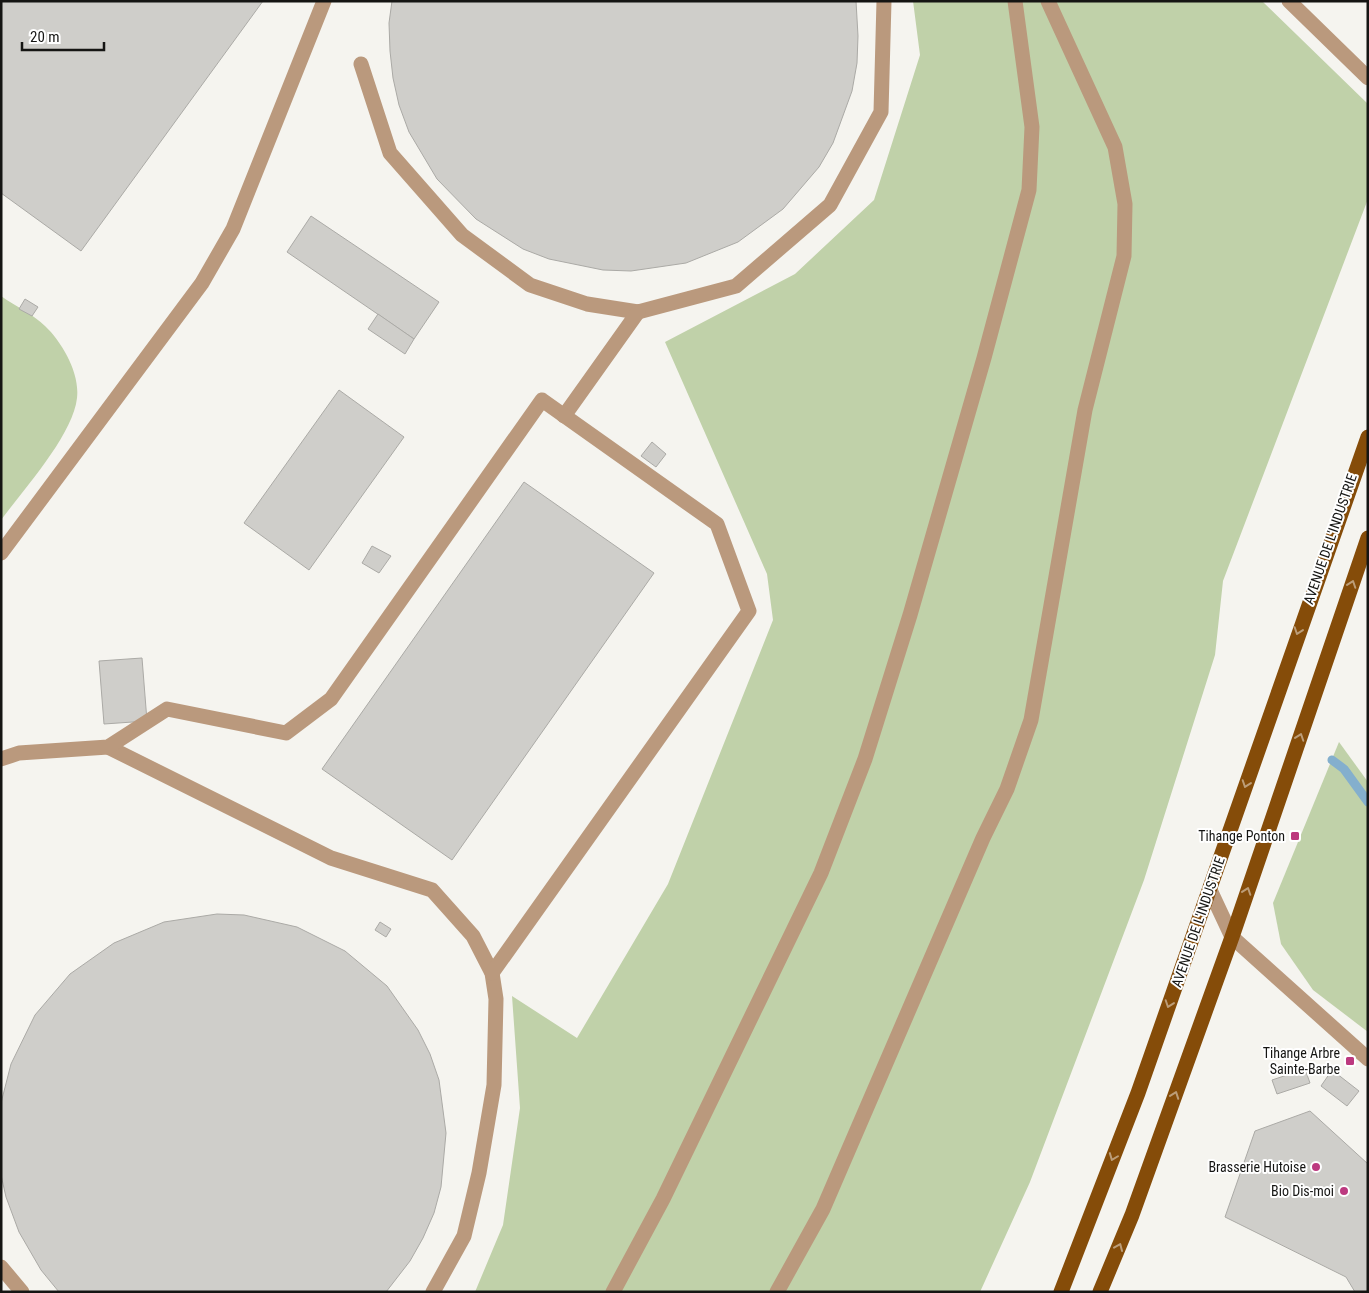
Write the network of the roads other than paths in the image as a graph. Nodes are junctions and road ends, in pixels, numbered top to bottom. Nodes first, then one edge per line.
1 (324, 1) edge
2 (884, 1) edge
3 (1015, 1) edge
4 (1048, 1) edge
5 (1289, 1) edge
6 (361, 64) dead end
7 (1368, 78) edge
8 (638, 312) junction
9 (564, 416) junction
10 (1368, 436) edge
11 (1368, 538) edge
12 (1, 553) edge
13 (108, 747) junction
14 (1, 759) edge
15 (1210, 890) junction
16 (1232, 937) junction
17 (492, 974) junction
18 (1368, 1059) edge
19 (1, 1267) edge
20 (22, 1292) edge
21 (433, 1292) edge
22 (613, 1292) edge
23 (777, 1292) edge
24 (1060, 1292) edge
25 (1100, 1292) edge

1 - 12 street
2 - 8 street
3 - 22 street
4 - 23 street
5 - 7 street
6 - 8 street
8 - 9 street
9 - 13 street
9 - 17 street
10 -> 15 main road, AVENUE DE L'INDUSTRIE
16 -> 11 main road
13 - 14 street
13 - 17 street
15 - 16 street
15 -> 24 main road, AVENUE DE L'INDUSTRIE
16 - 18 street
25 -> 16 main road
17 - 21 street
19 - 20 street

